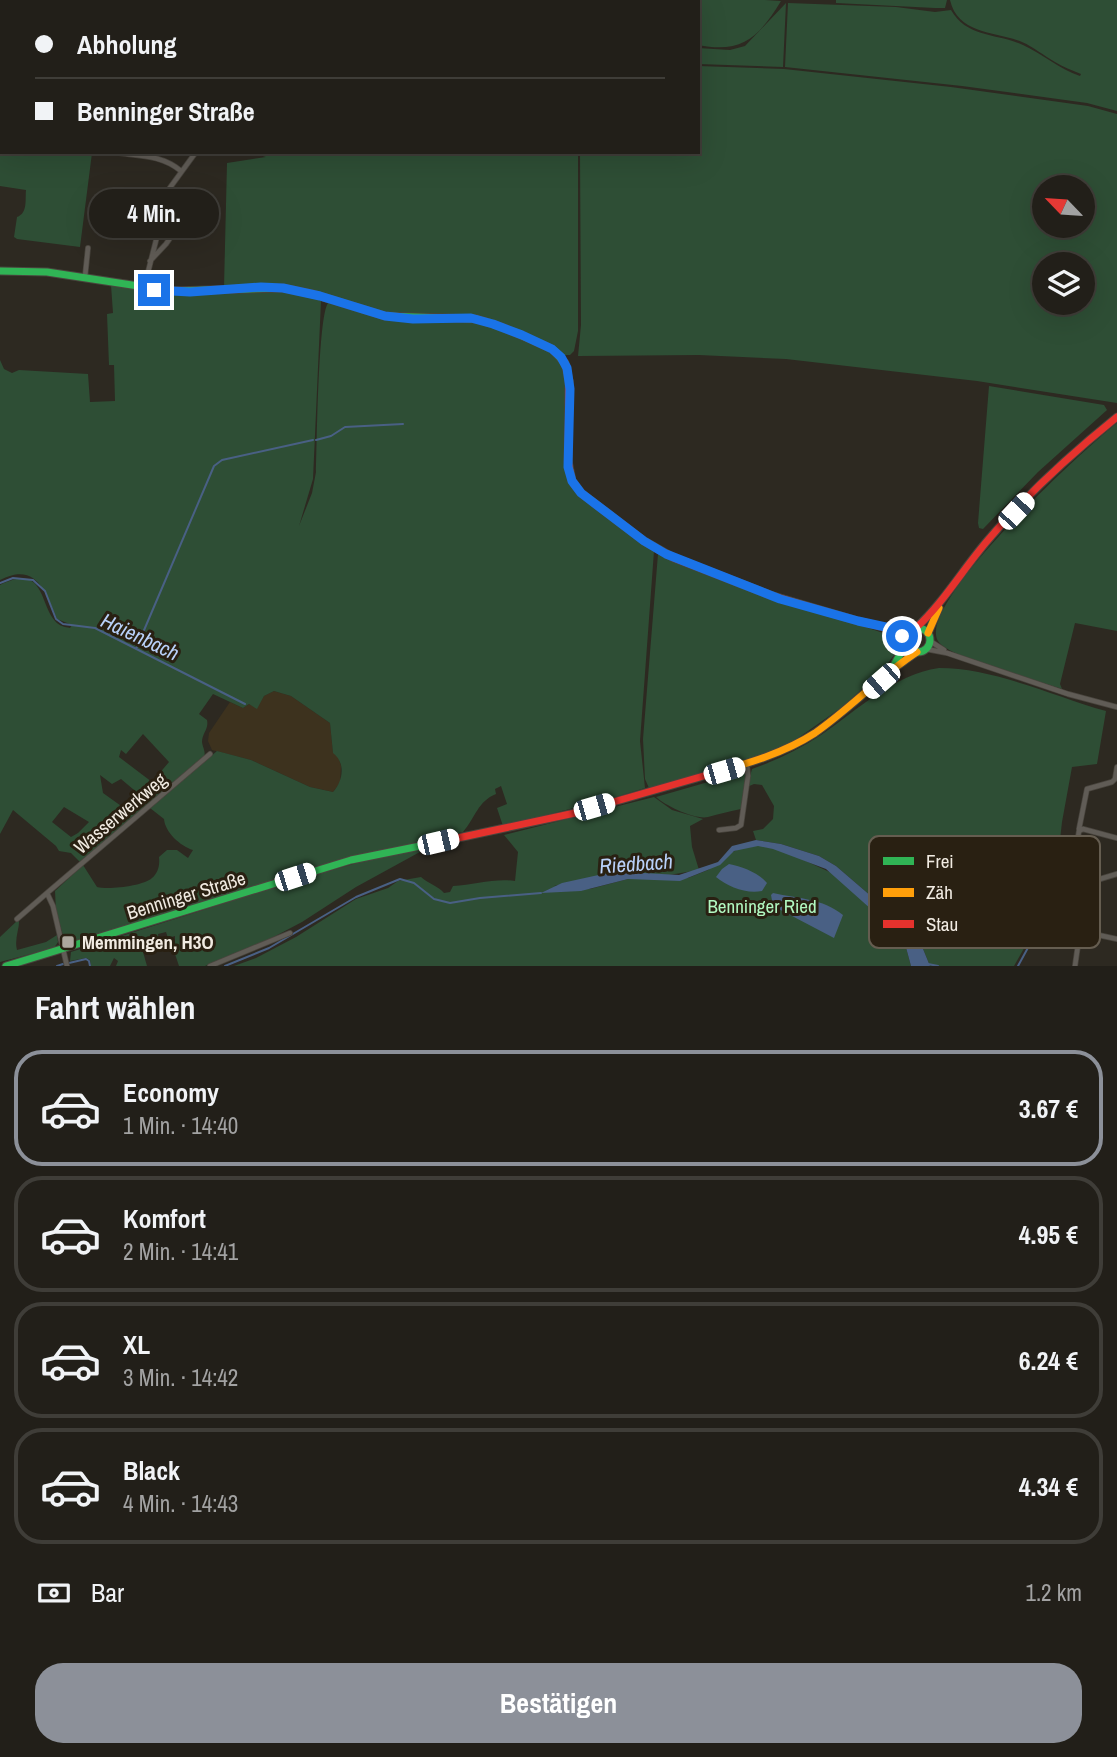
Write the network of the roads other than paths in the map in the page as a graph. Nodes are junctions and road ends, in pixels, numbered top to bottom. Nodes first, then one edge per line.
1 (128, 154) edge
2 (194, 154) edge
3 (181, 171) junction
4 (194, 204) dead end
5 (88, 248) dead end
6 (149, 261) junction
7 (0, 271) edge
8 (85, 277) junction
9 (144, 288) junction
10 (1117, 417) edge
11 (940, 604) junction
12 (895, 629) junction
13 (913, 629) junction
14 (906, 641) junction
15 (928, 641) junction
16 (916, 652) junction
17 (892, 668) junction
18 (1117, 707) edge
19 (210, 754) dead end
20 (747, 764) junction
21 (1117, 767) edge
22 (719, 830) dead end
23 (1079, 832) junction
24 (1078, 836) edge
25 (1117, 838) edge
26 (1117, 874) edge
27 (1100, 879) edge
28 (47, 893) junction
29 (17, 919) dead end
30 (290, 933) dead end
31 (1077, 948) edge
32 (63, 950) junction
33 (66, 963) edge
34 (6, 966) edge
35 (210, 966) edge
36 (1074, 966) edge

1 - 3 street
2 - 3 street
3 - 6 street
4 - 6 street
5 - 8 street
6 - 9 street
7 - 8 main road
8 - 9 main road
9 - 12 main road
10 - 11 main road
11 - 13 main road
11 - 15 main road
12 - 13 main road
12 - 14 street
13 - 14 main road
13 - 15 main road
14 - 16 main road
14 - 17 main road
15 - 16 main road
15 - 18 street
16 - 17 main road
17 - 20 main road, Benninger Straße
19 - 28 street, Wasserwerkweg
20 - 22 street
20 - 32 main road, Benninger Straße
21 - 23 street
23 - 24 street
23 - 25 street
26 - 27 street
28 - 29 street, Wasserwerkweg
28 - 32 street
30 - 35 street
31 - 36 street
32 - 33 street
32 - 34 main road, Benninger Straße

